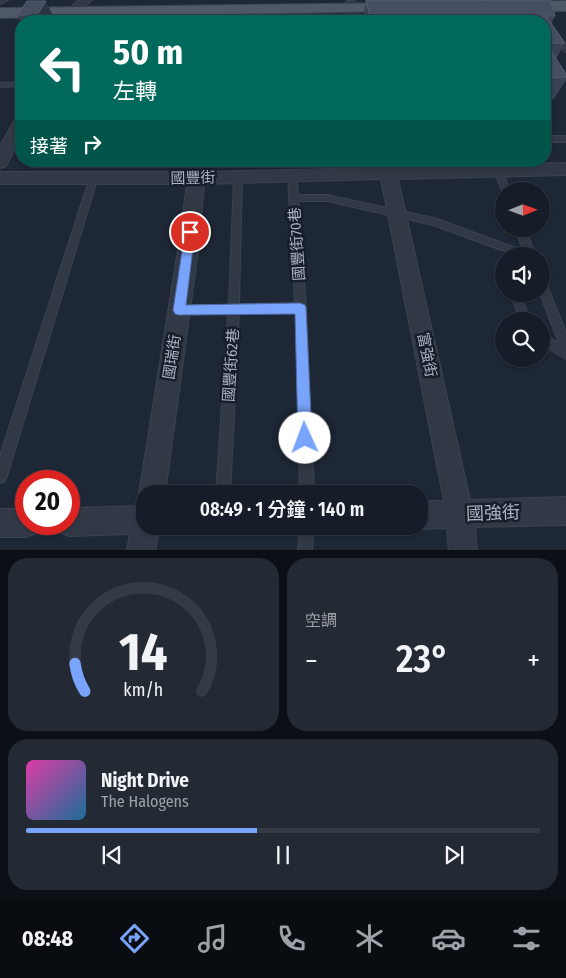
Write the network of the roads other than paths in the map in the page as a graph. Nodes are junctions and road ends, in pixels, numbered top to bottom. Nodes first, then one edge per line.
1 (566, 1) edge
2 (419, 5) edge
3 (566, 6) edge
4 (1, 9) edge
5 (214, 9) edge
6 (78, 10) edge
7 (353, 11) edge
8 (551, 28) edge
9 (566, 50) edge
10 (15, 84) edge
11 (0, 85) edge
12 (15, 131) edge
13 (551, 139) edge
14 (566, 139) edge
15 (2, 154) edge
16 (388, 167) edge
17 (523, 167) edge
18 (551, 167) edge
19 (566, 169) edge
20 (197, 170) edge
21 (498, 170) junction
22 (292, 175) junction
23 (94, 177) junction
24 (238, 177) junction
25 (0, 178) edge
26 (503, 182) edge
27 (294, 198) junction
28 (399, 214) junction
29 (495, 248) edge
30 (548, 302) edge
31 (300, 308) junction
32 (234, 309) junction
33 (179, 310) junction
34 (550, 344) edge
35 (566, 347) edge
36 (566, 354) edge
37 (0, 476) edge
38 (153, 485) edge
39 (223, 485) edge
40 (307, 485) edge
41 (566, 511) edge
42 (460, 514) junction
43 (428, 515) edge
44 (136, 520) edge
45 (80, 522) edge
46 (0, 523) edge
47 (15, 523) edge
48 (144, 535) edge
49 (306, 535) edge
50 (141, 550) edge
51 (305, 550) edge
52 (463, 550) edge

1 - 3 main road
2 - 7 main road
4 - 6 main road
5 - 6 main road
5 - 7 main road
8 - 9 lane
10 - 11 lane
12 - 15 street
13 - 14 lane
16 - 21 street, 國豐街
16 - 22 street, 國豐街
16 - 28 street, 富強街
17 - 21 street, 國豐街
18 - 19 street, 國豐街
20 - 23 street, 國豐街
20 - 24 street, 國豐街
20 - 33 street, 國瑞街
21 - 26 lane
22 - 24 street, 國豐街
22 - 27 lane, 國豐街70巷
23 - 25 street, 國豐街
23 - 37 lane
24 - 32 lane, 國豐街62巷
27 - 28 lane
27 - 31 lane, 國豐街70巷
28 - 29 lane
28 - 42 street, 富強街
30 - 35 lane
31 - 32 lane
31 - 40 lane, 國豐街70巷
32 - 33 lane
32 - 39 lane, 國豐街62巷
33 - 38 street, 國瑞街
34 - 36 lane
41 - 42 street, 國強街
42 - 43 street, 國強街
42 - 52 street, 富強街
44 - 45 street
46 - 47 street
48 - 50 street
49 - 51 lane

